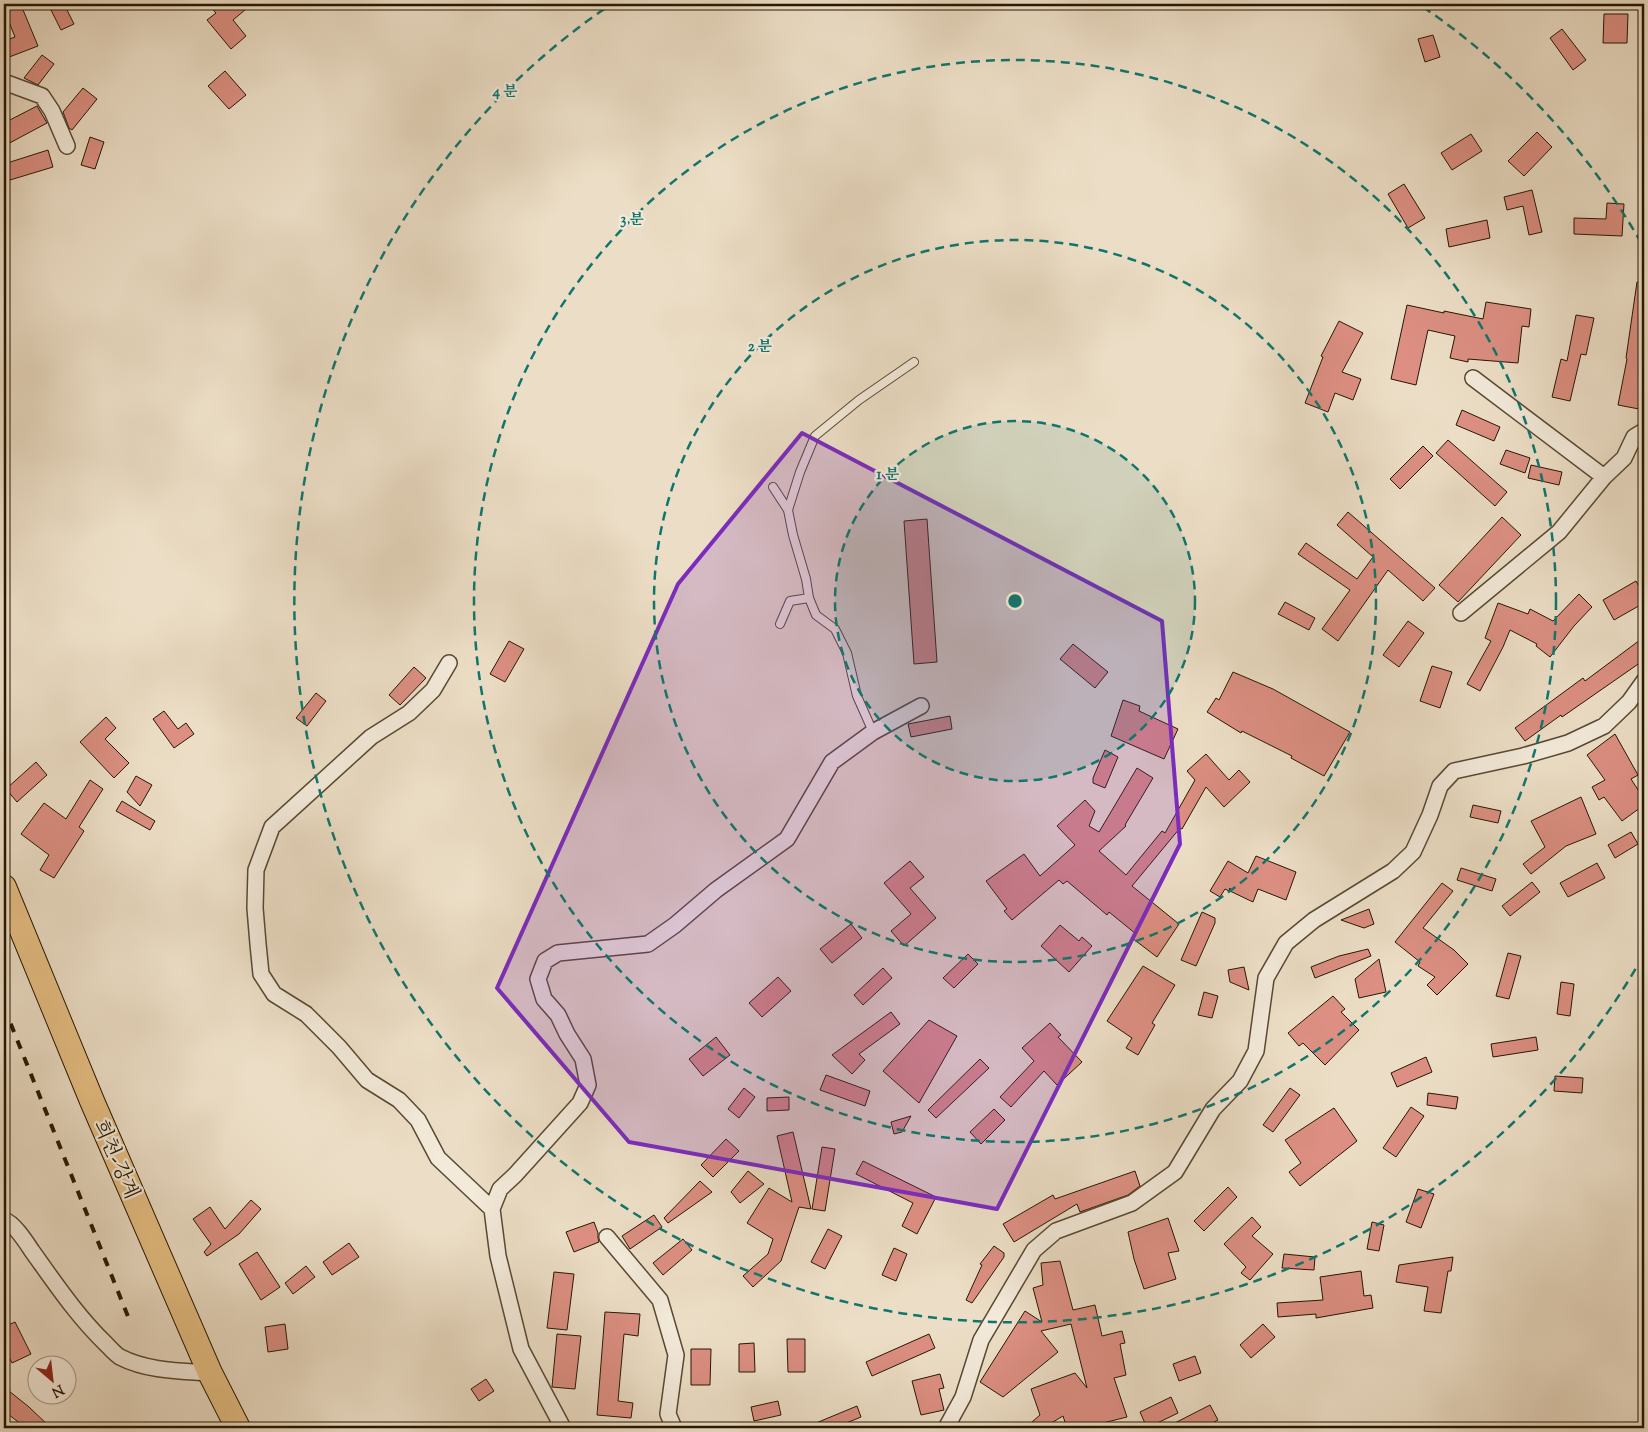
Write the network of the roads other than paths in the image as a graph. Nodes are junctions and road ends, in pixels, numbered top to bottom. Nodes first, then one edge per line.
1 (4, 82) edge
2 (67, 146) dead end
3 (914, 362) dead end
4 (1473, 378) dead end
5 (1644, 431) edge
6 (1604, 476) junction
7 (773, 487) dead end
8 (788, 510) junction
9 (809, 598) junction
10 (1461, 613) dead end
11 (780, 624) dead end
12 (449, 663) dead end
13 (1644, 681) edge
14 (921, 706) dead end
15 (873, 732) junction
16 (4, 887) edge
17 (492, 1209) junction
18 (4, 1220) edge
19 (607, 1237) dead end
20 (210, 1373) junction
21 (238, 1428) edge
22 (562, 1428) edge
23 (674, 1428) edge
24 (946, 1428) edge

1 - 2 street
3 - 8 lane
4 - 6 street
5 - 6 street
6 - 10 street
7 - 8 lane
8 - 9 lane
9 - 11 lane
9 - 15 lane
12 - 17 street
13 - 24 street
14 - 15 street
15 - 17 street
16 - 20 main road, 희천-강계
17 - 22 street
18 - 20 street
19 - 23 street
20 - 21 main road, 희천-강계

